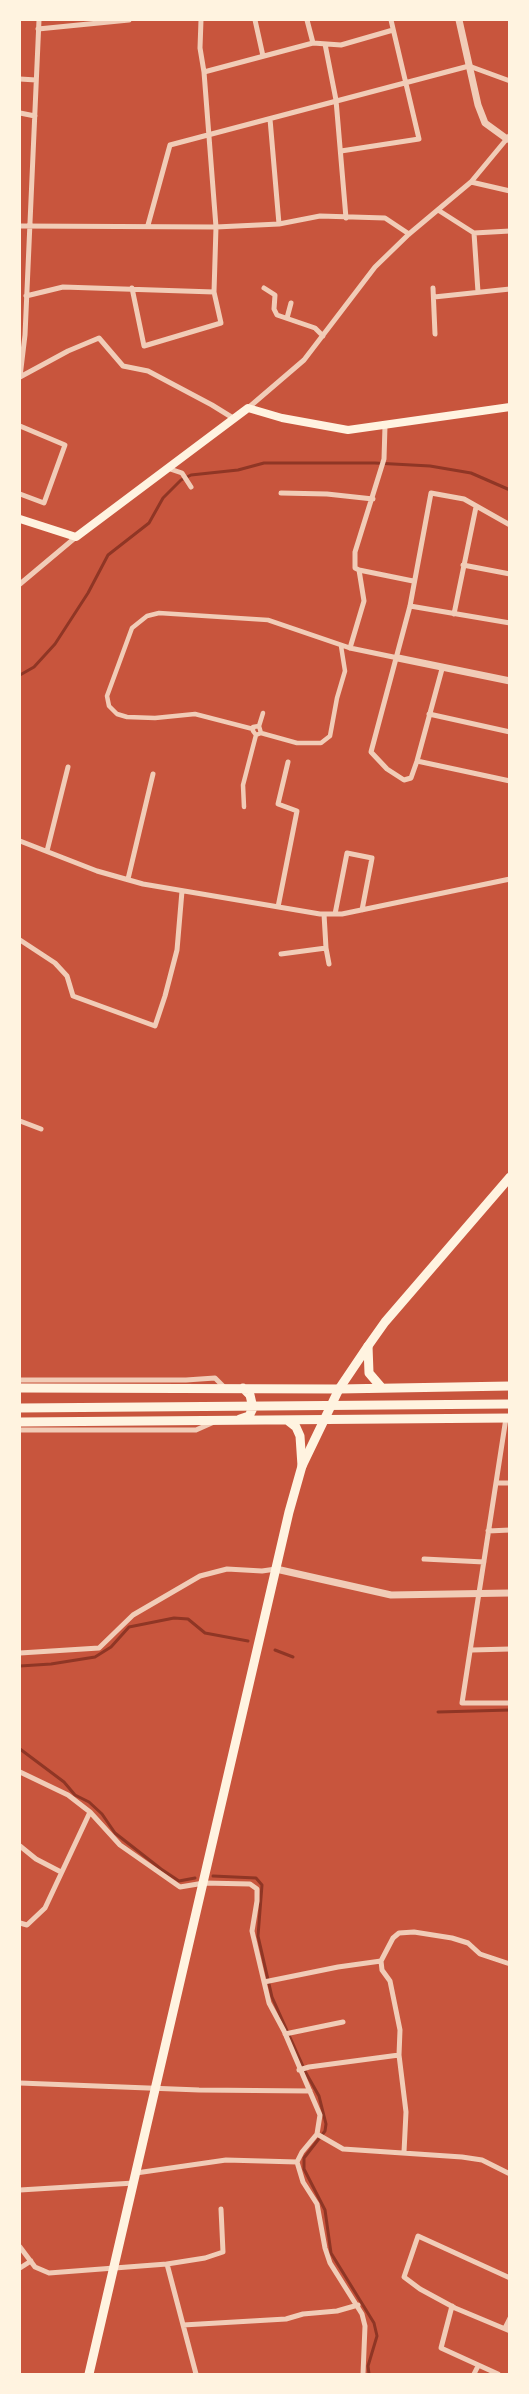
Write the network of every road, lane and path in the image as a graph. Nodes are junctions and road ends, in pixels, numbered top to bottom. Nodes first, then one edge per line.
1 (39, 20) edge
2 (129, 20) edge
3 (201, 20) edge
4 (255, 20) edge
5 (307, 20) edge
6 (391, 20) edge
7 (459, 20) edge
8 (38, 28) junction
9 (393, 30) junction
10 (313, 43) junction
11 (325, 44) junction
12 (263, 56) junction
13 (469, 66) junction
14 (204, 72) junction
15 (20, 79) edge
16 (36, 80) junction
17 (510, 81) edge
18 (406, 83) junction
19 (336, 100) junction
20 (20, 113) edge
21 (35, 116) junction
22 (270, 119) junction
23 (210, 134) junction
24 (508, 137) edge
25 (341, 150) junction
26 (471, 182) junction
27 (510, 191) edge
28 (438, 210) junction
29 (346, 218) junction
30 (279, 224) junction
31 (148, 225) junction
32 (20, 226) edge
33 (29, 227) junction
34 (216, 227) junction
35 (510, 231) edge
36 (474, 233) junction
37 (409, 234) junction
38 (132, 288) junction
39 (264, 288) dead end
40 (277, 288) dead end
41 (433, 288) dead end
42 (510, 289) edge
43 (214, 292) junction
44 (478, 292) junction
45 (275, 295) junction
46 (26, 296) junction
47 (434, 297) junction
48 (291, 303) dead end
49 (287, 318) junction
50 (435, 334) dead end
51 (323, 336) junction
52 (510, 407) edge
53 (248, 408) junction
54 (233, 418) junction
55 (20, 426) edge
56 (384, 426) junction
57 (167, 468) junction
58 (191, 487) dead end
59 (281, 493) dead end
60 (20, 494) edge
61 (373, 499) junction
62 (476, 507) junction
63 (20, 519) edge
64 (510, 525) edge
65 (76, 537) junction
66 (463, 565) junction
67 (359, 570) junction
68 (510, 574) edge
69 (413, 581) junction
70 (20, 584) edge
71 (410, 606) junction
72 (454, 614) junction
73 (510, 623) edge
74 (342, 646) junction
75 (351, 648) junction
76 (398, 658) junction
77 (442, 669) junction
78 (510, 681) edge
79 (263, 713) dead end
80 (429, 714) junction
81 (259, 726) junction
82 (253, 729) junction
83 (510, 732) edge
84 (259, 734) junction
85 (417, 761) junction
86 (288, 762) dead end
87 (68, 767) dead end
88 (153, 774) dead end
89 (510, 781) edge
90 (244, 807) dead end
91 (20, 841) edge
92 (47, 851) junction
93 (128, 879) junction
94 (510, 879) edge
95 (182, 891) junction
96 (278, 907) junction
97 (362, 910) junction
98 (324, 914) junction
99 (335, 914) junction
100 (20, 940) edge
101 (326, 948) junction
102 (280, 954) dead end
103 (329, 964) dead end
104 (20, 1121) edge
105 (41, 1129) dead end
106 (510, 1177) edge
107 (368, 1346) junction
108 (20, 1380) edge
109 (510, 1386) edge
110 (224, 1387) junction
111 (381, 1387) junction
112 (20, 1388) edge
113 (243, 1388) junction
114 (339, 1389) junction
115 (510, 1404) edge
116 (20, 1410) edge
117 (508, 1415) edge
118 (287, 1420) junction
119 (323, 1420) junction
120 (235, 1421) junction
121 (20, 1422) edge
122 (216, 1422) junction
123 (20, 1430) edge
124 (302, 1466) junction
125 (496, 1483) junction
126 (510, 1483) edge
127 (510, 1530) edge
128 (488, 1531) junction
129 (424, 1559) dead end
130 (484, 1562) junction
131 (276, 1569) junction
132 (480, 1593) junction
133 (510, 1593) edge
134 (510, 1649) edge
135 (472, 1650) junction
136 (20, 1653) edge
137 (510, 1703) edge
138 (20, 1772) edge
139 (90, 1812) junction
140 (20, 1846) edge
141 (61, 1872) junction
142 (204, 1883) junction
143 (20, 1923) edge
144 (381, 1961) junction
145 (510, 1964) edge
146 (267, 1981) junction
147 (343, 2022) dead end
148 (288, 2033) junction
149 (399, 2055) junction
150 (302, 2069) junction
151 (20, 2083) edge
152 (156, 2088) junction
153 (310, 2091) junction
154 (318, 2135) junction
155 (404, 2152) junction
156 (297, 2162) junction
157 (136, 2173) junction
158 (510, 2174) edge
159 (134, 2183) junction
160 (20, 2190) edge
161 (221, 2209) dead end
162 (20, 2247) edge
163 (31, 2261) junction
164 (166, 2264) junction
165 (20, 2268) edge
166 (113, 2269) junction
167 (510, 2278) edge
168 (358, 2305) junction
169 (452, 2306) junction
170 (510, 2318) edge
171 (183, 2325) junction
172 (507, 2329) edge
173 (478, 2366) junction
174 (89, 2374) edge
175 (196, 2374) edge
176 (363, 2374) edge
177 (474, 2374) edge
178 (498, 2374) edge

1 - 8 street
2 - 8 street
3 - 14 street
4 - 12 street
5 - 10 street
6 - 9 street
7 - 13 street
8 - 16 street
9 - 11 street
9 - 18 street
10 - 11 street
10 - 12 street
11 - 19 street
12 - 14 street
13 - 17 street
13 - 18 street
13 - 24 street
14 - 23 street
15 - 16 street
16 - 21 street
18 - 19 street
18 - 25 street
19 - 22 street
19 - 25 street
20 - 21 street
21 - 33 street
22 - 23 street
22 - 30 street
23 - 31 street
23 - 34 street
24 - 26 street
25 - 29 street
26 - 27 street
26 - 28 street
28 - 36 street
28 - 37 street
29 - 30 street
29 - 37 street
30 - 34 street
31 - 33 street
31 - 34 street
32 - 33 street
33 - 46 street
34 - 43 street
35 - 36 street
36 - 44 street
37 - 51 street
38 - 43 street
38 - 43 street
38 - 46 street
39 - 45 street
40 - 45 street
41 - 47 street
42 - 44 street
44 - 47 street
45 - 49 street
46 - 54 street
47 - 50 street
48 - 49 street
49 - 51 street
51 - 53 street
52 - 56 main road
53 - 54 main road
53 - 56 main road
54 - 57 main road
55 - 60 street
56 - 61 street
57 - 58 street
57 - 65 main road
59 - 61 street
61 - 67 street
62 - 64 street
62 - 66 street
62 - 69 street
63 - 65 main road
65 - 70 street
66 - 68 street
66 - 72 street
67 - 69 street
67 - 75 street
69 - 71 street
71 - 72 street
71 - 76 street
72 - 73 street
74 - 75 street
74 - 82 street
74 - 84 street
75 - 76 street
76 - 77 street
76 - 85 street
77 - 78 street
77 - 80 street
79 - 81 street
80 - 83 street
80 - 85 street
81 - 82 street
81 - 84 street
82 - 84 street
84 - 90 street
85 - 89 street
86 - 96 street
87 - 92 street
88 - 93 street
91 - 92 street
92 - 93 street
93 - 95 street
94 - 97 street
95 - 96 street
95 - 100 street
96 - 98 street
97 - 99 street
97 - 99 street
98 - 99 street
98 - 101 street
101 - 102 street
101 - 103 street
104 - 105 street
106 - 107 main road
107 - 111 main road
107 - 114 main road
108 - 110 street
109 - 111 main road
110 - 112 main road
110 - 113 main road
111 - 114 main road
113 - 114 main road
113 - 120 main road
114 - 119 main road
115 - 116 main road
116 - 117 main road
117 - 119 main road
117 - 125 street
118 - 119 main road
118 - 120 main road
118 - 124 main road
119 - 124 main road
120 - 122 main road
121 - 122 main road
122 - 123 street
124 - 131 main road
125 - 126 street
125 - 128 street
127 - 128 street
128 - 130 street
129 - 130 street
130 - 132 street
131 - 132 street
131 - 136 street
131 - 142 main road
132 - 133 street
132 - 135 street
134 - 135 street
135 - 137 street
138 - 139 street
139 - 141 street
139 - 142 street
140 - 141 street
141 - 143 street
142 - 146 street
142 - 152 main road
144 - 145 street
144 - 146 street
144 - 149 street
146 - 148 street
147 - 148 street
148 - 150 street
149 - 150 street
149 - 155 street
150 - 153 street
151 - 152 street
152 - 153 street
152 - 157 main road
153 - 154 street
154 - 155 street
154 - 156 street
155 - 158 street
156 - 157 street
156 - 168 street
157 - 159 main road
159 - 160 street
159 - 166 main road
161 - 164 street
162 - 163 street
163 - 165 street
163 - 166 street
164 - 166 street
164 - 171 street
166 - 174 main road
167 - 169 street
168 - 171 street
168 - 176 street
169 - 172 street
169 - 173 street
170 - 172 street
171 - 175 street
173 - 177 street
173 - 178 street

